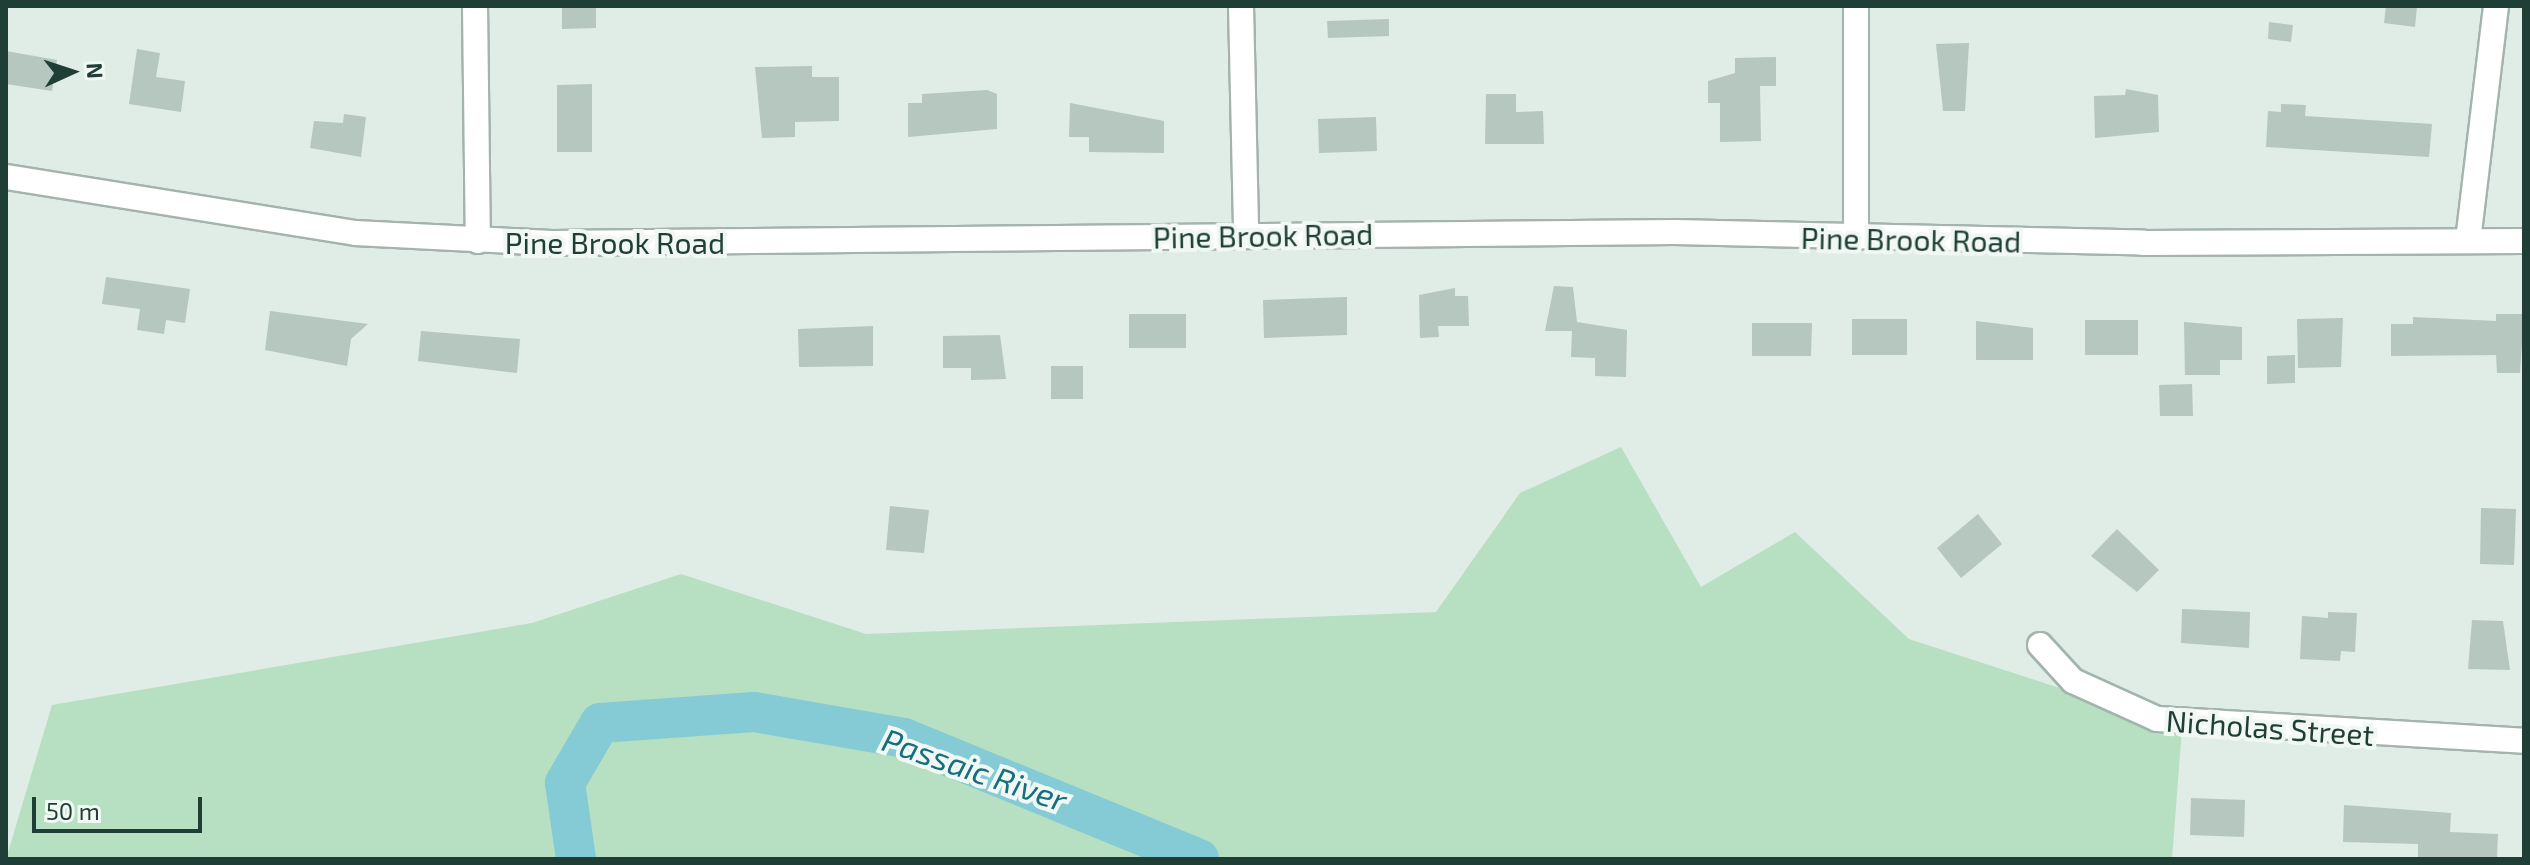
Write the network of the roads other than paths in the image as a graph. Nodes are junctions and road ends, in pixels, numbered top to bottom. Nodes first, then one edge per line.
1 (475, 6) edge
2 (1241, 6) edge
3 (1856, 6) edge
4 (2496, 6) edge
5 (6, 177) edge
6 (1246, 234) junction
7 (1856, 238) junction
8 (478, 241) junction
9 (2468, 241) junction
10 (2524, 241) edge
11 (2040, 645) dead end
12 (2524, 741) edge

1 - 8 street
2 - 6 street
3 - 7 street
4 - 9 street
5 - 8 street, Pine Brook Road
6 - 7 street, Pine Brook Road
6 - 8 street, Pine Brook Road
7 - 9 street, Pine Brook Road
9 - 10 street, Pine Brook Road
11 - 12 street, Nicholas Street

